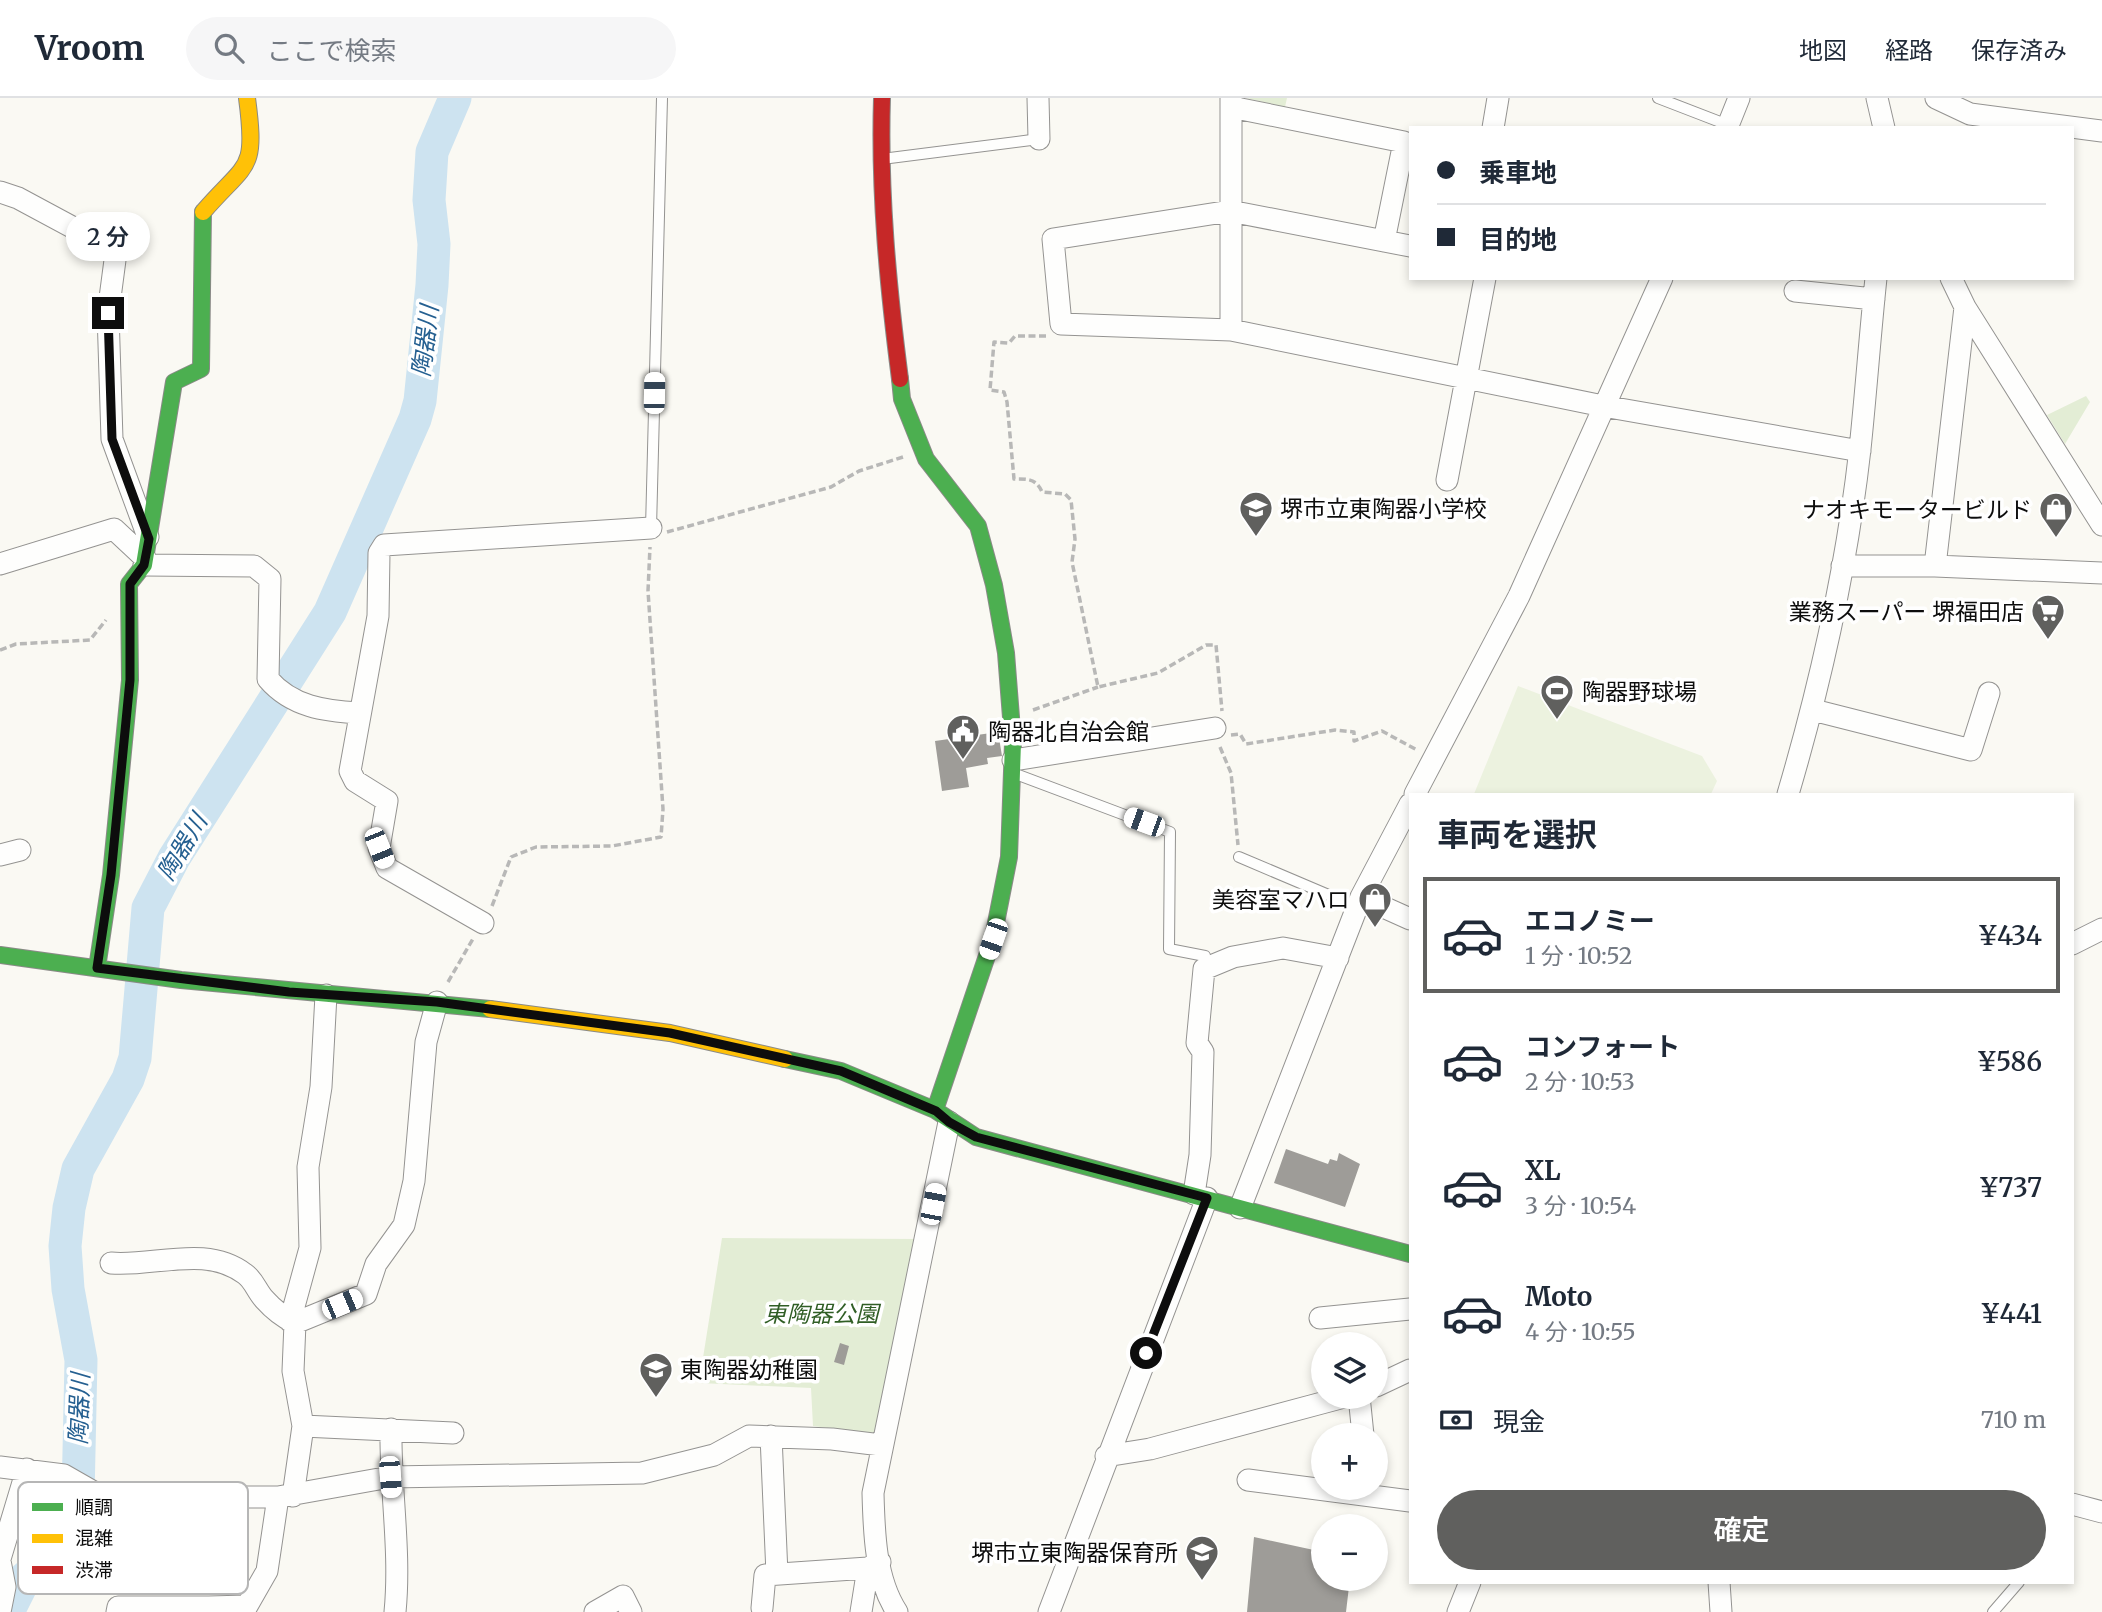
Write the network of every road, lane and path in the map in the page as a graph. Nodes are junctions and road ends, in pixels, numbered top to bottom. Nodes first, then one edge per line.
1 (247, 98) edge
2 (662, 98) edge
3 (882, 98) edge
4 (1038, 98) edge
5 (1498, 98) edge
6 (1658, 98) edge
7 (1739, 98) edge
8 (1877, 98) edge
9 (1936, 98) edge
10 (1231, 103) edge
11 (1493, 126) edge
12 (1727, 126) edge
13 (1884, 126) edge
14 (2063, 126) edge
15 (2074, 127) edge
16 (2102, 131) edge
17 (1039, 139) joint
18 (880, 159) junction
19 (0, 192) edge
20 (1230, 211) junction
21 (1384, 241) junction
22 (1409, 246) edge
23 (1485, 280) edge
24 (1661, 280) edge
25 (1952, 280) edge
26 (1875, 288) edge
27 (1795, 291) dead end
28 (1965, 307) junction
29 (1231, 330) junction
30 (1045, 336) dead end
31 (1467, 378) junction
32 (1603, 406) junction
33 (923, 451) junction
34 (1860, 451) junction
35 (1447, 480) dead end
36 (2102, 525) edge
37 (654, 531) junction
38 (146, 554) junction
39 (0, 564) edge
40 (1842, 566) junction
41 (1935, 566) junction
42 (2102, 573) edge
43 (130, 603) junction
44 (0, 650) edge
45 (1098, 687) junction
46 (1989, 694) dead end
47 (1813, 710) junction
48 (359, 713) junction
49 (1011, 717) junction
50 (1221, 722) junction
51 (1433, 760) junction
52 (1013, 767) junction
53 (1416, 793) edge
54 (1788, 793) edge
55 (1409, 806) edge
56 (1239, 857) joint
57 (1359, 902) junction
58 (1409, 919) edge
59 (483, 923) junction
60 (2102, 929) edge
61 (2074, 943) edge
62 (0, 955) edge
63 (1338, 958) junction
64 (97, 968) junction
65 (1205, 969) junction
66 (326, 995) junction
67 (437, 1002) junction
68 (942, 1116) junction
69 (1200, 1196) junction
70 (1240, 1208) junction
71 (1409, 1254) edge
72 (111, 1263) dead end
73 (1409, 1309) edge
74 (1320, 1318) dead end
75 (293, 1322) junction
76 (1409, 1370) edge
77 (1388, 1380) edge
78 (1311, 1406) edge
79 (303, 1426) junction
80 (391, 1429) junction
81 (453, 1433) dead end
82 (771, 1436) junction
83 (881, 1445) junction
84 (1106, 1455) junction
85 (0, 1467) edge
86 (27, 1469) junction
87 (390, 1477) junction
88 (1248, 1480) dead end
89 (23, 1482) edge
90 (79, 1482) edge
91 (1311, 1486) edge
92 (248, 1497) edge
93 (286, 1497) junction
94 (1388, 1497) edge
95 (18, 1499) edge
96 (1409, 1501) edge
97 (0, 1560) edge
98 (874, 1565) junction
99 (777, 1574) junction
100 (1469, 1584) edge
101 (1719, 1584) edge
102 (2017, 1584) edge
103 (2, 1599) edge
104 (762, 1608) dead end
105 (208, 1610) edge
106 (117, 1612) edge
107 (395, 1612) edge
108 (595, 1612) edge
109 (631, 1612) edge
110 (861, 1612) edge
111 (897, 1612) edge
112 (1049, 1612) edge
113 (1458, 1612) edge
114 (1721, 1612) edge
115 (1993, 1612) edge

1 - 38 street
2 - 37 lane
3 - 18 street
4 - 17 street
5 - 11 street
6 - 12 lane
7 - 12 street
8 - 13 street
9 - 14 street
10 - 20 street
10 - 21 street
15 - 16 street
17 - 18 lane
18 - 33 street
19 - 38 street
20 - 21 street
20 - 29 street
20 - 29 street
21 - 22 street
23 - 31 street
24 - 32 street
25 - 28 street
26 - 27 street
26 - 34 street
28 - 36 street
28 - 41 street
29 - 31 street
30 - 45 path
31 - 32 street
31 - 35 street
32 - 34 street
32 - 51 street
33 - 37 path
33 - 49 street
34 - 40 street
37 - 48 street
37 - 59 path
38 - 39 street
38 - 43 street
38 - 48 street
40 - 41 street
40 - 47 street
41 - 42 street
43 - 44 path
43 - 64 street
45 - 49 path
45 - 50 path
46 - 47 street
47 - 54 street
48 - 59 street
49 - 52 street
50 - 51 path
50 - 52 street
50 - 56 path
51 - 53 street
52 - 65 lane
52 - 68 street
55 - 57 street
56 - 57 lane
57 - 58 street
57 - 63 street
59 - 67 path
60 - 61 street
62 - 64 street
63 - 65 street
63 - 70 street
64 - 66 street
65 - 69 street
66 - 67 street
66 - 75 street
67 - 68 street
67 - 75 street
68 - 69 street
68 - 83 street
69 - 70 street
69 - 84 street
70 - 71 street
72 - 75 street
73 - 74 street
75 - 79 street
76 - 77 street
78 - 84 street
79 - 80 street
79 - 93 street
80 - 81 street
80 - 87 street
82 - 83 street
82 - 87 street
82 - 99 street
83 - 98 street
84 - 112 street
85 - 86 street
86 - 89 street
86 - 90 street
87 - 93 street
87 - 107 street
88 - 91 street
92 - 93 street
93 - 105 street
94 - 96 street
95 - 97 street
97 - 103 street
98 - 99 street
98 - 110 street
98 - 111 street
99 - 104 street
100 - 113 street
101 - 114 street
102 - 115 lane
105 - 106 street
108 - 109 street

